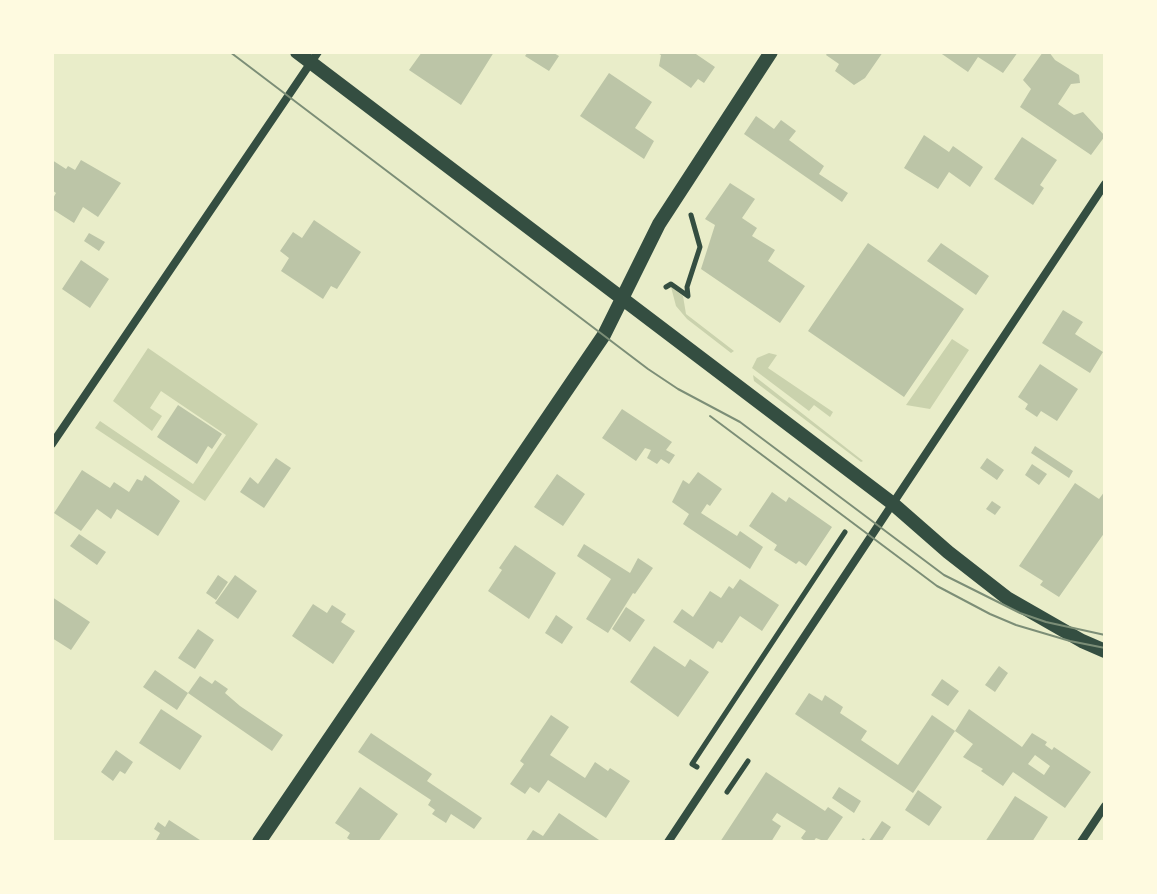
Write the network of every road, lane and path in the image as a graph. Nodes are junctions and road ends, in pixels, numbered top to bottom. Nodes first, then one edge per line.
1 (297, 52) edge
2 (771, 52) edge
3 (315, 57) edge
4 (1105, 184) edge
5 (690, 205) dead end
6 (666, 287) dead end
7 (621, 298) junction
8 (52, 444) edge
9 (892, 503) junction
10 (1105, 651) edge
11 (1105, 806) edge
12 (259, 842) edge
13 (668, 842) edge
14 (1081, 842) edge

1 - 3 street
2 - 7 street
3 - 7 street
3 - 8 street
4 - 9 street
5 - 6 path
7 - 9 street
7 - 12 street
9 - 10 street
9 - 13 street
11 - 14 street

